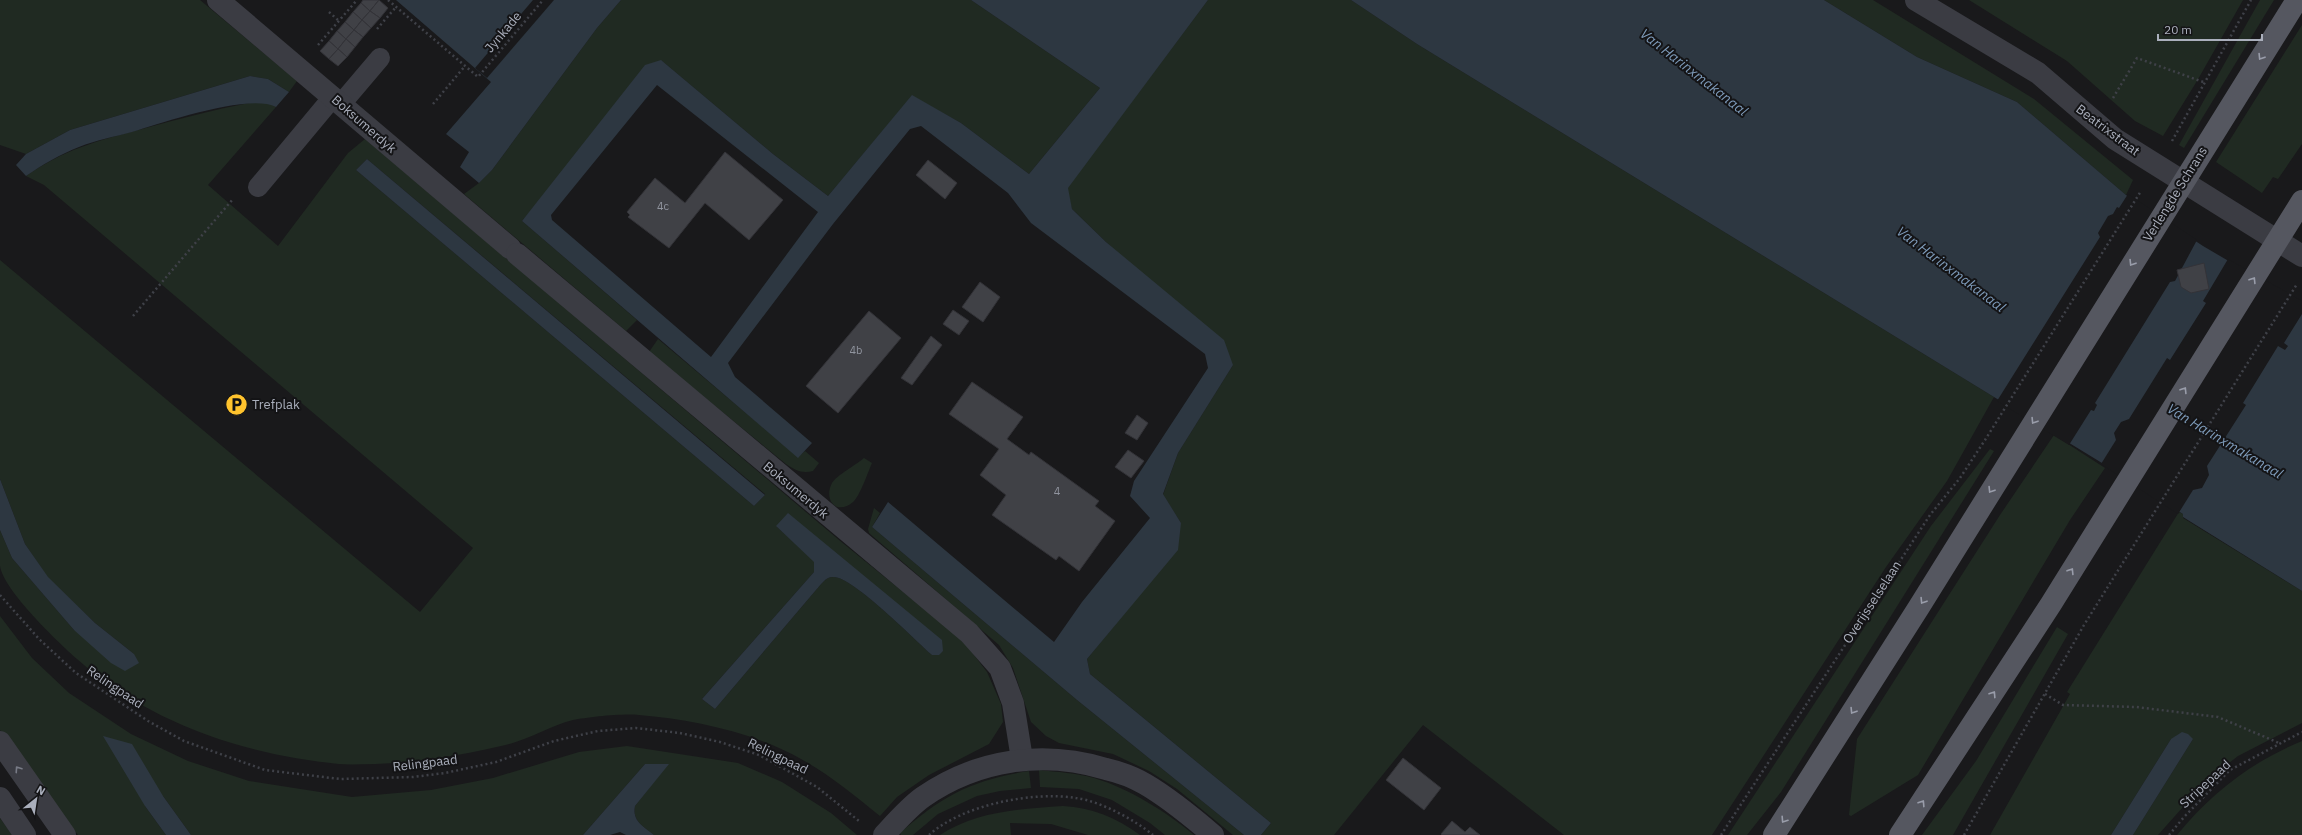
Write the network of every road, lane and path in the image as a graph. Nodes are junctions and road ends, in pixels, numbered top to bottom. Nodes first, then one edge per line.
1 (218, 0) edge
2 (357, 0) edge
3 (388, 0) edge
4 (543, 0) edge
5 (1916, 0) edge
6 (2251, 0) edge
7 (2297, 0) edge
8 (396, 7) junction
9 (329, 12) dead end
10 (339, 21) junction
11 (373, 34) dead end
12 (317, 46) dead end
13 (380, 58) dead end
14 (465, 66) junction
15 (2206, 83) junction
16 (337, 101) junction
17 (433, 104) dead end
18 (2097, 124) junction
19 (2171, 142) dead end
20 (258, 187) joint
21 (2142, 189) dead end
22 (2297, 209) edge
23 (2302, 256) edge
24 (2298, 283) dead end
25 (133, 316) dead end
26 (0, 595) edge
27 (2046, 694) junction
28 (2302, 732) edge
29 (0, 742) edge
30 (2279, 743) junction
31 (1022, 759) junction
32 (0, 798) edge
33 (865, 825) dead end
34 (25, 835) edge
35 (65, 835) edge
36 (884, 835) edge
37 (929, 835) edge
38 (1153, 835) edge
39 (1213, 835) edge
40 (1720, 835) edge
41 (1774, 835) edge
42 (1900, 835) edge
43 (1964, 835) edge
44 (2169, 835) edge

1 - 16 street, Boksumerdyk
2 - 10 path
3 - 8 path
4 - 14 path, Jynkade
5 - 18 street, Beatrixstraat
6 - 15 path
7 -> 41 main road, Verlengde Schrans
8 - 11 path
8 - 14 path
9 - 10 path
10 - 12 path
13 - 16 lane
14 - 17 path
15 - 18 path
15 - 19 path
16 - 20 lane
16 - 31 street, Boksumerdyk
18 - 23 street, Beatrixstraat
20 - 25 path
21 - 40 path, Overijsselselaan
42 -> 22 main road
24 - 27 path
26 - 33 path, Relingpaad
27 - 30 path
27 - 43 path
28 - 30 path, Stripepaad
35 -> 29 street
30 - 44 path, Stripepaad
31 - 36 street
31 - 39 street
32 - 34 street
37 - 38 path

